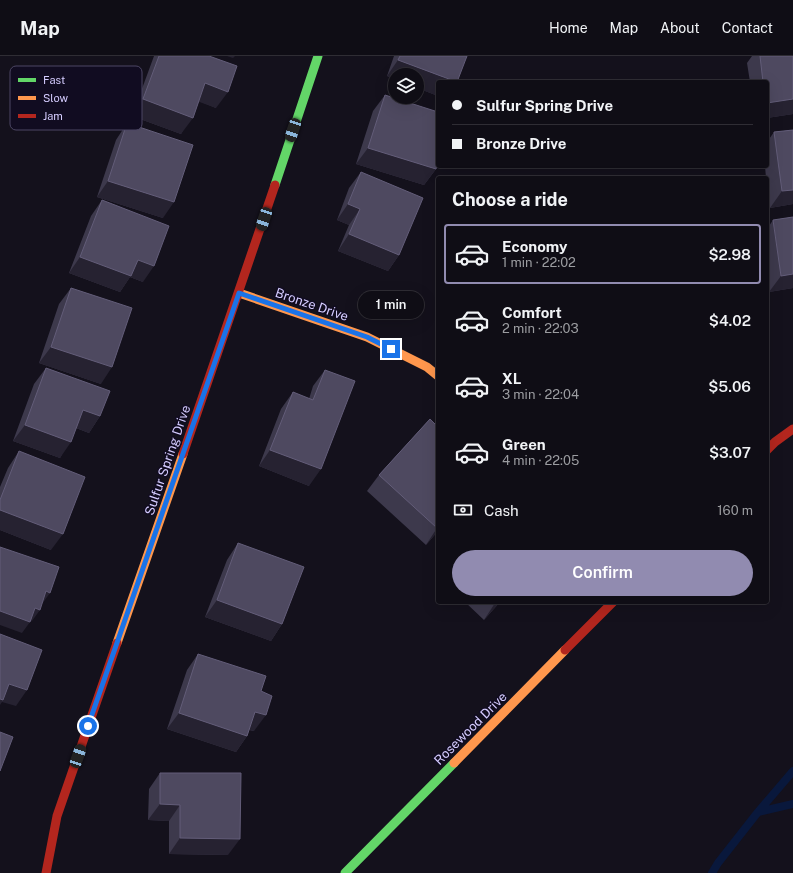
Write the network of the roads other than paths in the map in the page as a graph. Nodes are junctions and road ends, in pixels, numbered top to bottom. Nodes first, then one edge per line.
1 (318, 56) edge
2 (239, 293) junction
3 (436, 375) edge
4 (793, 429) edge
5 (769, 448) edge
6 (611, 604) edge
7 (46, 873) edge
8 (345, 873) edge

1 - 2 street, Sulfur Spring Drive
2 - 3 street, Bronze Drive
2 - 7 street, Sulfur Spring Drive
4 - 5 street
6 - 8 street, Rosewood Drive

